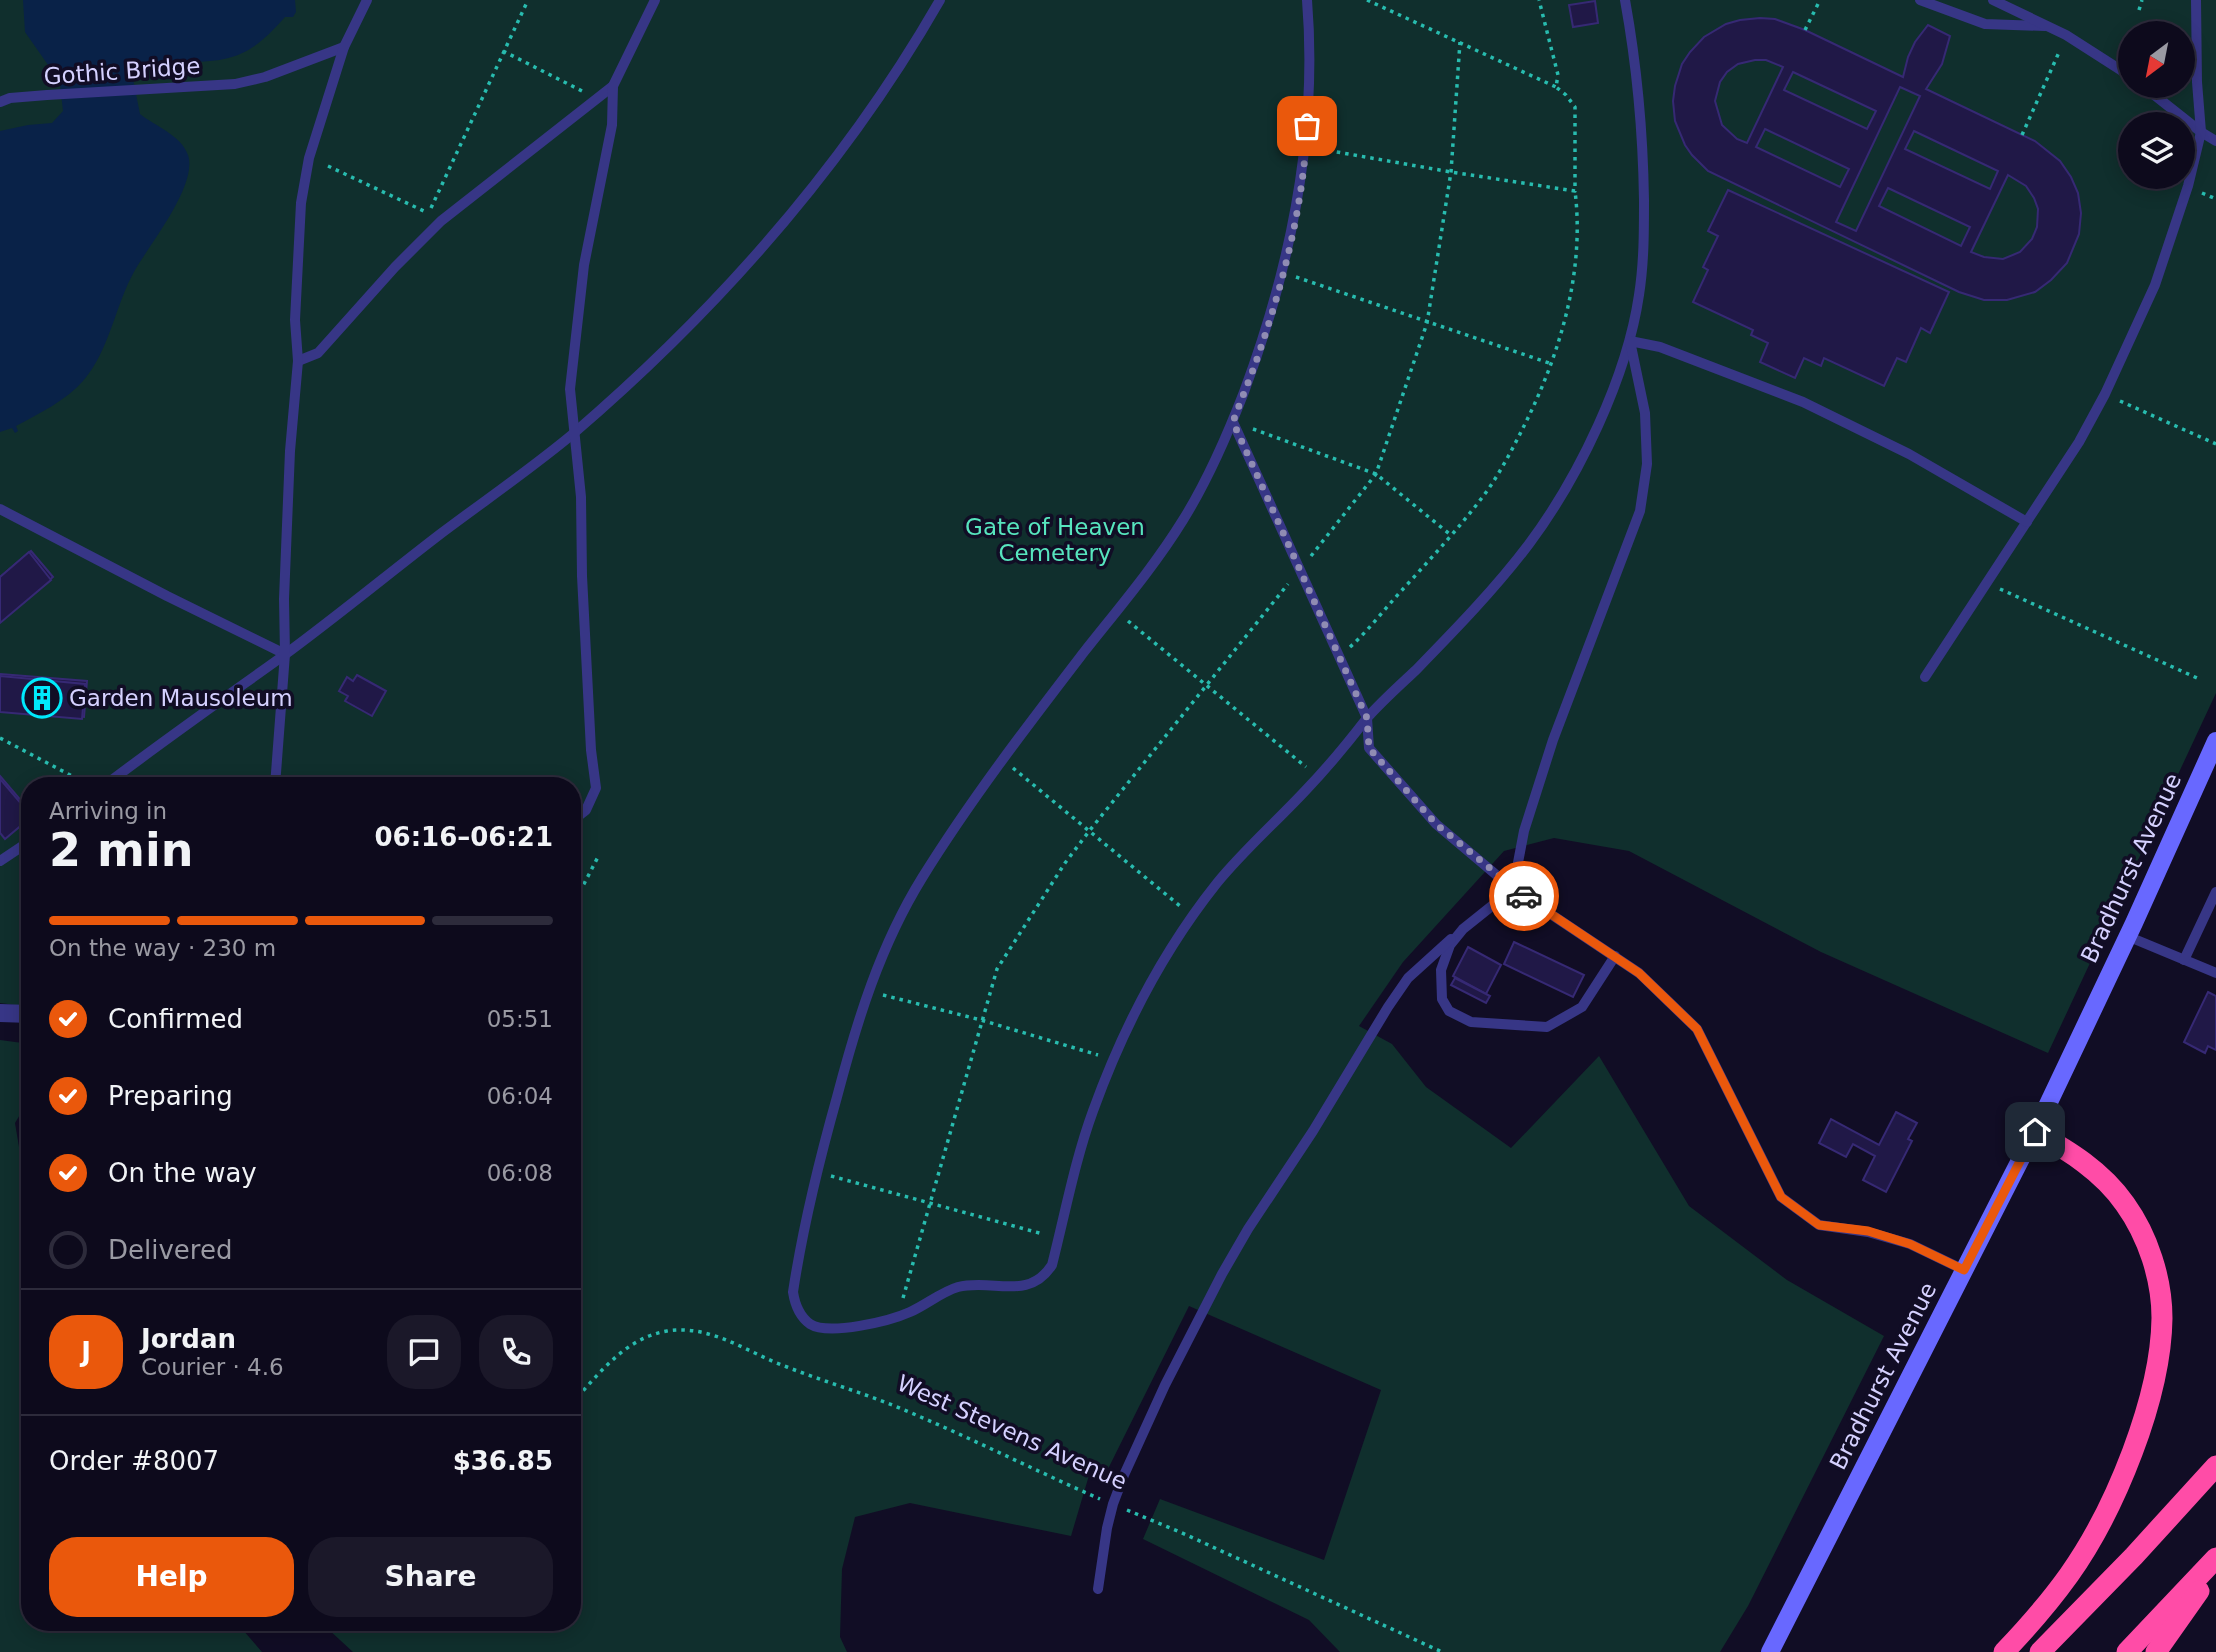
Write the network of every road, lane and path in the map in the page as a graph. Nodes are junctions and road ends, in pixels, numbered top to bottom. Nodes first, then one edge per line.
1 (367, 0) edge
2 (528, 0) edge
3 (655, 0) edge
4 (940, 0) edge
5 (1307, 0) edge
6 (1367, 0) edge
7 (1539, 0) edge
8 (1625, 0) edge
9 (1820, 0) edge
10 (1920, 0) edge
11 (1993, 0) edge
12 (2141, 0) edge
13 (2196, 0) edge
14 (2139, 10) dead end
15 (2048, 26) junction
16 (1805, 30) dead end
17 (2066, 35) junction
18 (1460, 42) junction
19 (344, 47) junction
20 (503, 51) junction
21 (2118, 68) edge
22 (613, 86) junction
23 (1556, 87) junction
24 (2158, 98) edge
25 (597, 99) junction
26 (5, 100) edge
27 (2201, 132) junction
28 (2022, 135) dead end
29 (2216, 141) edge
30 (1306, 146) junction
31 (328, 166) dead end
32 (1451, 172) junction
33 (1575, 191) junction
34 (428, 213) junction
35 (441, 221) junction
36 (1282, 272) junction
37 (1427, 323) junction
38 (1630, 341) junction
39 (298, 361) junction
40 (1552, 364) junction
41 (2105, 394) junction
42 (1233, 422) junction
43 (575, 432) junction
44 (2216, 444) edge
45 (1376, 474) junction
46 (0, 509) edge
47 (2027, 522) junction
48 (1452, 536) junction
49 (1300, 569) junction
50 (1986, 582) junction
51 (1116, 611) junction
52 (285, 654) junction
53 (1339, 657) junction
54 (1925, 677) dead end
55 (2197, 678) dead end
56 (1206, 686) junction
57 (1367, 718) junction
58 (0, 738) edge
59 (2216, 741) edge
60 (1003, 760) junction
61 (73, 777) edge
62 (116, 777) edge
63 (276, 777) edge
64 (1318, 777) junction
65 (581, 814) edge
66 (1090, 830) junction
67 (21, 847) edge
68 (599, 855) dead end
69 (0, 861) edge
70 (1513, 889) junction
71 (581, 890) edge
72 (2216, 892) edge
73 (1192, 916) junction
74 (1463, 929) junction
75 (2127, 936) junction
76 (1615, 956) junction
77 (2184, 960) junction
78 (2216, 973) edge
79 (868, 992) junction
80 (0, 1013) edge
81 (21, 1014) edge
82 (981, 1020) junction
83 (1114, 1059) junction
84 (2035, 1132) junction
85 (817, 1173) junction
86 (929, 1203) junction
87 (1058, 1238) junction
88 (1964, 1270) junction
89 (898, 1316) junction
90 (581, 1393) edge
91 (2216, 1466) edge
92 (1113, 1504) junction
93 (2216, 1558) edge
94 (2216, 1567) edge
95 (1098, 1589) dead end
96 (1442, 1652) edge
97 (1770, 1652) edge
98 (2004, 1652) edge
99 (2040, 1652) edge
100 (2127, 1652) edge
101 (2155, 1652) edge

1 - 19 lane
2 - 20 path
3 - 22 lane
4 - 43 lane
5 - 30 lane
6 - 18 path
7 - 23 path
8 - 38 lane
9 - 16 path
10 - 15 lane
11 - 15 lane
12 - 14 path
13 - 27 lane
15 - 17 lane
17 - 21 lane
17 - 28 path
18 - 23 path
18 - 32 path
19 - 26 lane, Gothic Bridge
19 - 39 lane
20 - 25 path
20 - 34 path
22 - 25 lane
22 - 43 lane
23 - 33 path
24 - 27 lane
25 - 35 lane
27 - 29 lane
27 - 41 lane
30 - 32 path
30 - 36 lane
31 - 34 path
32 - 33 path
32 - 37 path
33 - 40 path
34 - 35 path
35 - 39 lane
36 - 37 path
36 - 42 lane
37 - 40 path
37 - 45 path
38 - 47 lane
38 - 57 lane
38 - 70 lane
39 - 52 lane
40 - 48 path
41 - 44 path
41 - 47 lane
42 - 45 path
42 - 49 lane
42 - 51 lane
43 - 52 lane
43 - 65 lane
45 - 48 path
45 - 49 path
46 - 52 lane
47 - 50 lane
48 - 53 path
49 - 53 lane
49 - 56 path
50 - 54 lane
50 - 55 path
51 - 56 path
51 - 60 lane
52 - 62 lane
52 - 63 lane
53 - 57 lane
56 - 64 path
56 - 66 path
57 - 64 lane
57 - 70 lane
58 - 61 path
59 - 75 main road, Bradhurst Avenue
60 - 66 path
60 - 79 lane
64 - 73 lane
66 - 73 path
66 - 82 path
67 - 69 lane
68 - 71 path
70 - 74 lane
70 - 76 lane
72 - 77 lane
73 - 83 lane
74 - 76 lane
74 - 92 lane
75 - 77 lane
75 - 84 main road, Bradhurst Avenue
76 - 88 lane
77 - 78 lane
79 - 82 path
79 - 85 lane
80 - 81 street
82 - 83 path
82 - 86 path
83 - 87 lane
84 - 88 main road, Bradhurst Avenue
84 - 98 highway
85 - 86 path
85 - 89 lane
86 - 87 path
86 - 89 path
87 - 89 lane
88 - 97 main road, Bradhurst Avenue
90 - 92 path, West Stevens Avenue
91 - 99 highway
92 - 95 lane
92 - 96 path, West Stevens Avenue
93 - 100 highway
94 - 101 highway

